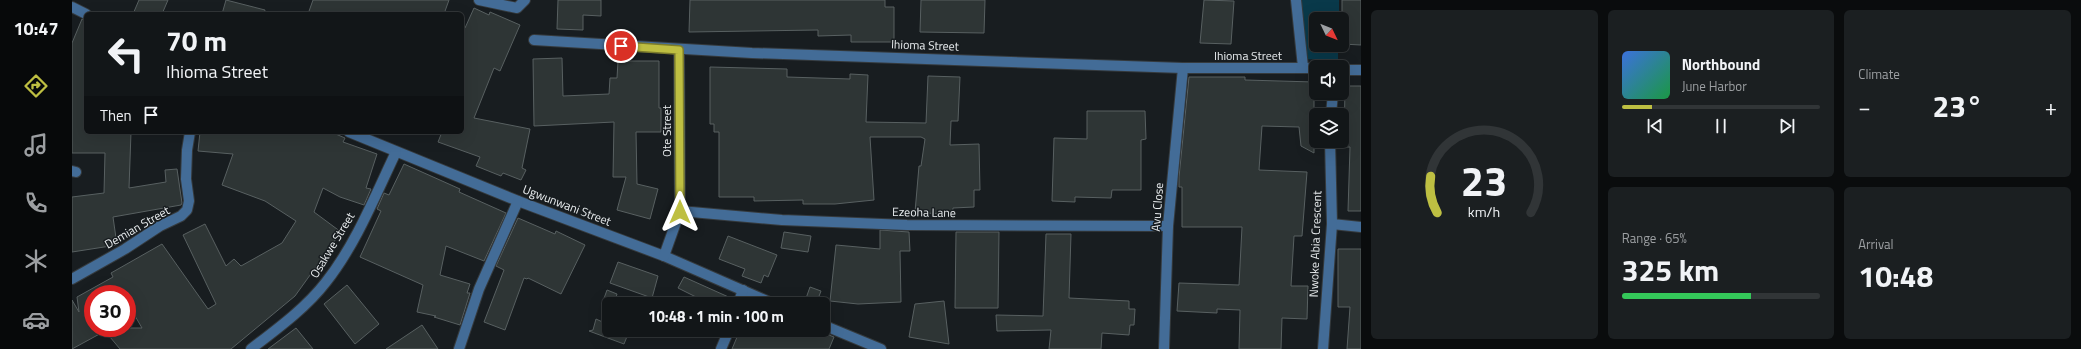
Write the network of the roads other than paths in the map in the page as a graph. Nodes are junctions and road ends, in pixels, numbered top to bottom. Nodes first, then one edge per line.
1 (479, 0) edge
2 (525, 0) edge
3 (1296, 0) edge
4 (72, 7) edge
5 (84, 13) edge
6 (534, 40) dead end
7 (679, 50) junction
8 (1183, 68) junction
9 (1303, 68) junction
10 (1309, 68) edge
11 (1349, 70) edge
12 (1361, 70) edge
13 (190, 134) edge
14 (354, 134) edge
15 (1330, 148) edge
16 (396, 152) junction
17 (518, 201) junction
18 (680, 212) junction
19 (1332, 224) junction
20 (1168, 226) junction
21 (1361, 227) edge
22 (664, 256) junction
23 (72, 279) edge
24 (743, 290) junction
25 (740, 297) edge
26 (758, 297) edge
27 (830, 328) edge
28 (726, 337) edge
29 (251, 349) edge
30 (459, 349) edge
31 (721, 349) edge
32 (881, 349) edge
33 (1164, 349) edge
34 (1323, 349) edge

1 - 2 street
3 - 9 street
4 - 5 street
6 - 7 street, Ihioma Street
7 - 8 street, Ihioma Street
7 - 18 street, Ote Street
8 - 9 street, Ihioma Street
8 - 20 street, Avu Close
9 - 10 street, Ihioma Street
11 - 12 street
13 - 23 street, Demian Street
14 - 16 street, Ugwunwani Street
15 - 19 street, Nwoke Abia Crescent
16 - 17 street, Ugwunwani Street
16 - 29 street, Osakwe Street
17 - 22 street, Ugwunwani Street
17 - 30 street
18 - 20 street, Ezeoha Lane
18 - 22 street
19 - 21 street
19 - 34 street, Nwoke Abia Crescent
20 - 33 street, Avu Close
22 - 24 street, Ugwunwani Street
24 - 25 street
24 - 26 street, Ugwunwani Street
27 - 32 street
28 - 31 street

